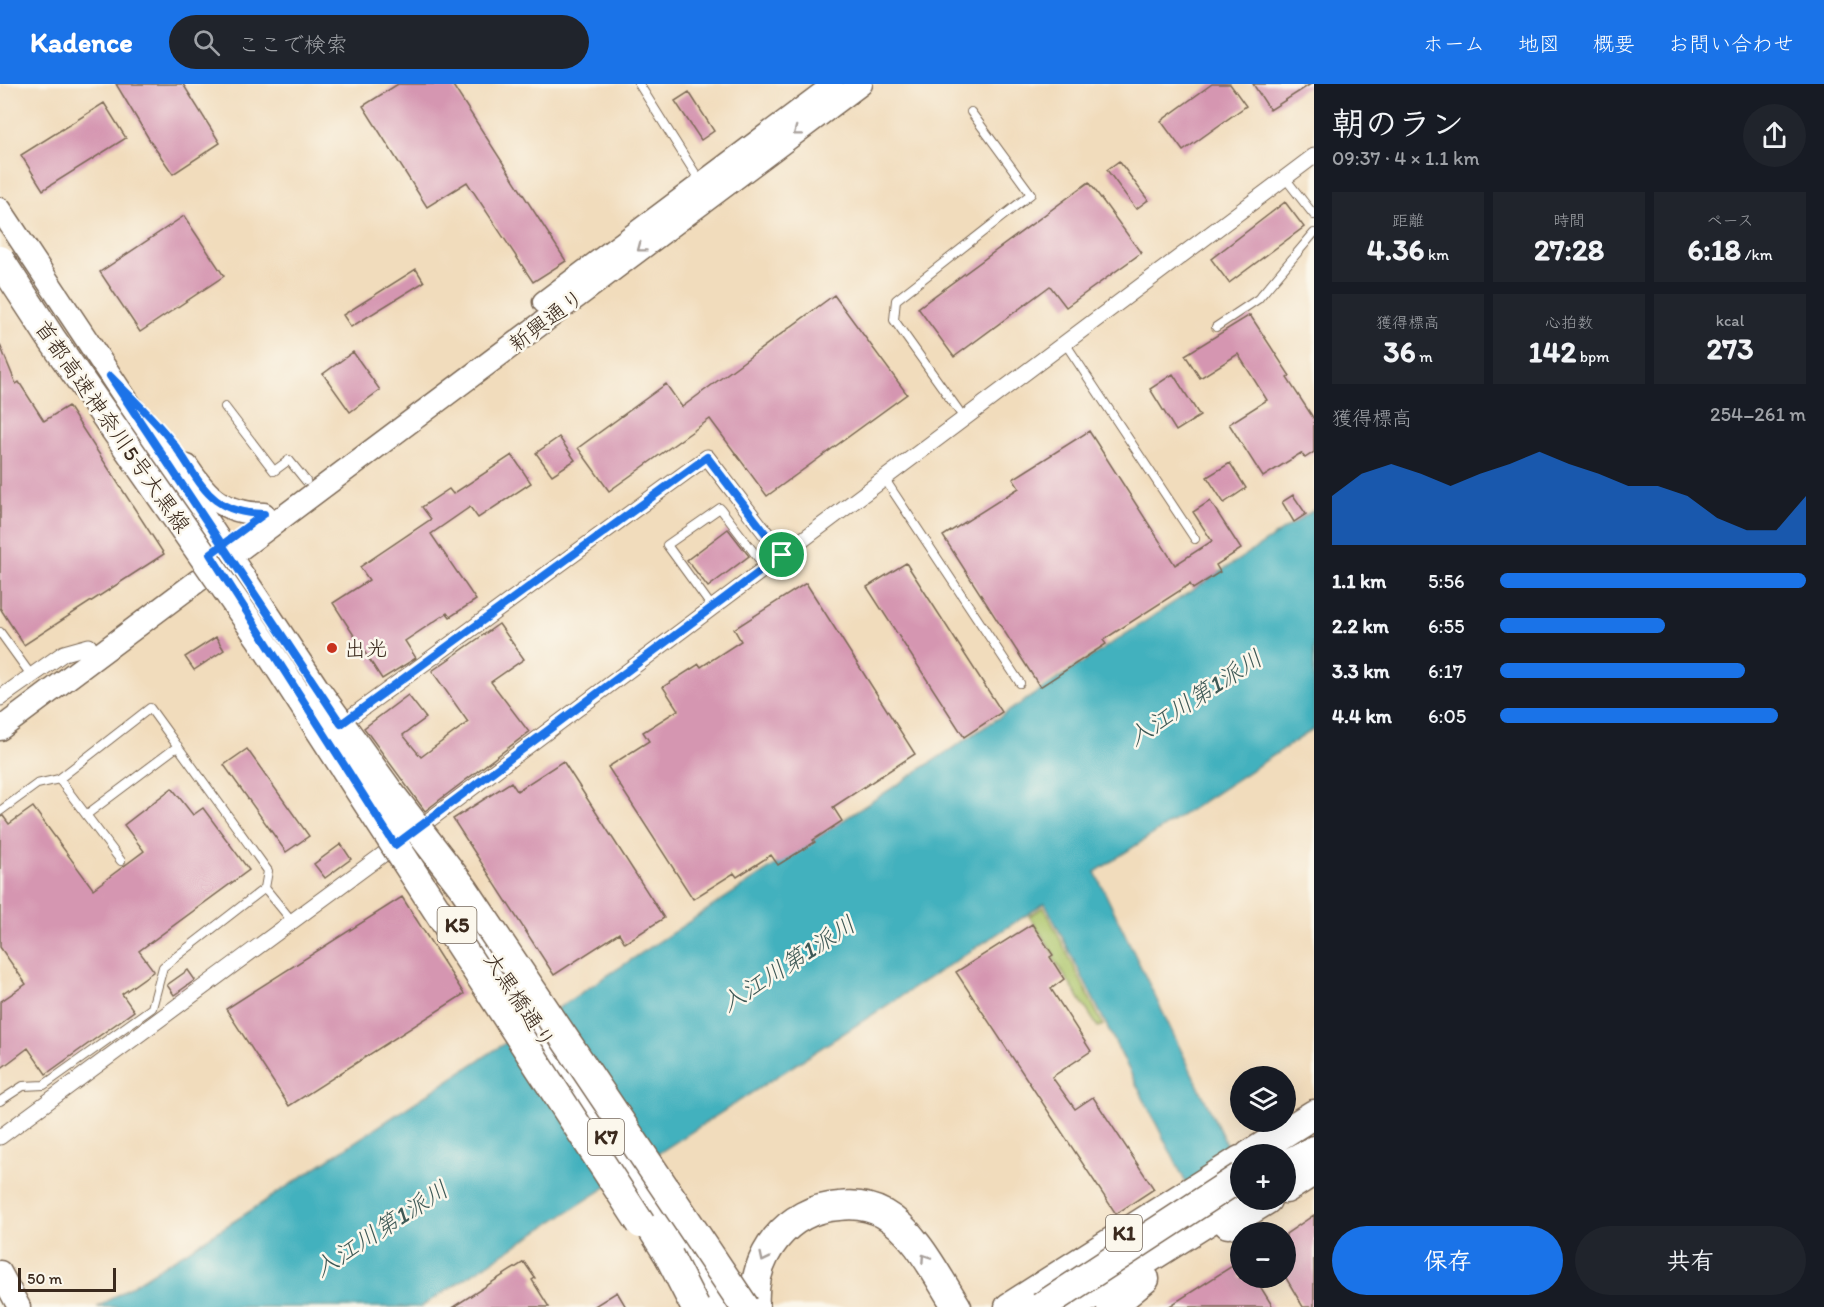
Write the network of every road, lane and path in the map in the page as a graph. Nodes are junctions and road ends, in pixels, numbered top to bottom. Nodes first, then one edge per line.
1 (639, 84) edge
2 (835, 84) edge
3 (861, 84) edge
4 (970, 112) dead end
5 (1314, 156) edge
6 (1286, 178) junction
7 (707, 190) junction
8 (0, 209) edge
9 (1314, 214) edge
10 (0, 232) edge
11 (1314, 232) edge
12 (0, 248) edge
13 (0, 260) edge
14 (1216, 327) dead end
15 (1065, 342) junction
16 (110, 376) junction
17 (225, 406) dead end
18 (964, 418) junction
19 (884, 478) junction
20 (306, 481) junction
21 (264, 514) junction
22 (1195, 539) dead end
23 (782, 555) junction
24 (220, 556) junction
25 (765, 567) junction
26 (712, 607) junction
27 (0, 632) edge
28 (120, 638) junction
29 (89, 646) junction
30 (31, 675) junction
31 (1020, 683) dead end
32 (0, 698) edge
33 (0, 714) edge
34 (341, 724) junction
35 (0, 729) edge
36 (0, 741) edge
37 (178, 746) junction
38 (59, 779) junction
39 (0, 811) edge
40 (86, 815) junction
41 (404, 839) junction
42 (122, 861) dead end
43 (265, 888) junction
44 (292, 921) junction
45 (487, 970) junction
46 (0, 1101) edge
47 (1314, 1114) edge
48 (1314, 1132) edge
49 (0, 1137) edge
50 (1266, 1144) edge
51 (1294, 1144) edge
52 (1314, 1150) edge
53 (1314, 1155) edge
54 (1296, 1159) edge
55 (1230, 1166) edge
56 (1296, 1167) edge
57 (1314, 1171) edge
58 (626, 1178) junction
59 (1296, 1183) edge
60 (1230, 1184) edge
61 (1230, 1194) edge
62 (1230, 1208) edge
63 (1251, 1210) edge
64 (641, 1224) junction
65 (1139, 1224) junction
66 (1118, 1258) junction
67 (0, 1272) edge
68 (0, 1291) edge
69 (9, 1307) edge
70 (20, 1307) edge
71 (679, 1307) edge
72 (697, 1307) edge
73 (719, 1307) edge
74 (727, 1307) edge
75 (745, 1307) edge
76 (755, 1307) edge
77 (957, 1307) edge
78 (988, 1307) edge
79 (1009, 1307) edge
80 (1022, 1307) edge
81 (1041, 1307) edge
82 (1054, 1307) edge
83 (1066, 1307) edge
84 (1072, 1307) edge
85 (1111, 1307) edge

1 - 7 lane
2 - 7 street, 新興通り
3 -> 7 street, 新興通り
4 - 18 lane
5 - 6 street
6 - 9 lane
6 - 15 street
7 - 20 street, 新興通り
7 -> 24 street, 新興通り
8 - 16 street, 大黒橋通り
10 - 24 street, 大黒橋通り
11 - 14 lane
12 - 24 highway, 首都高速神奈川5号大黒線 / K5
13 - 64 highway, 首都高速神奈川5号大黒線 / K5, bridge
15 - 18 street
15 - 22 lane
16 - 21 street
16 - 24 street, 大黒橋通り
17 - 20 lane
18 - 19 street
19 - 23 street
19 - 31 lane
20 - 21 street, 新興通り
21 - 24 street, 新興通り
23 - 25 street
23 - 34 street
24 - 28 street
24 - 29 street
24 - 34 street, 大黒橋通り
24 - 41 street, 大黒橋通り
24 - 45 highway, 首都高速神奈川5号大黒線 / K5
24 - 75 highway, bridge
25 - 26 street
25 - 26 lane
26 - 41 street
27 - 30 lane
28 - 35 street
28 - 36 street
29 - 30 street
29 - 33 street
30 - 32 street
34 - 41 street, 大黒橋通り
37 - 38 lane
37 - 40 lane
37 - 43 lane
38 - 39 lane
38 - 40 lane
40 - 42 lane
41 - 44 street
41 - 58 street, 大黒橋通り
43 - 44 lane
43 - 46 lane
44 - 49 street
45 - 72 highway, K5, bridge
45 - 73 highway, K7
47 - 50 highway
48 - 51 highway
52 - 54 highway
53 - 56 highway
55 - 65 highway, K1
57 - 59 highway
58 - 72 street, 大黒橋通り
58 - 74 street, 大黒橋通り
60 - 66 highway, bridge
61 - 82 highway
62 - 84 highway, K1
63 - 85 highway
64 - 71 highway, K5
64 - 72 highway, bridge
65 - 78 highway
65 - 79 highway, K1
66 - 81 highway, bridge
66 - 82 highway, bridge
67 - 70 street
68 - 69 street
77 -> 76 highway
80 - 83 lane

